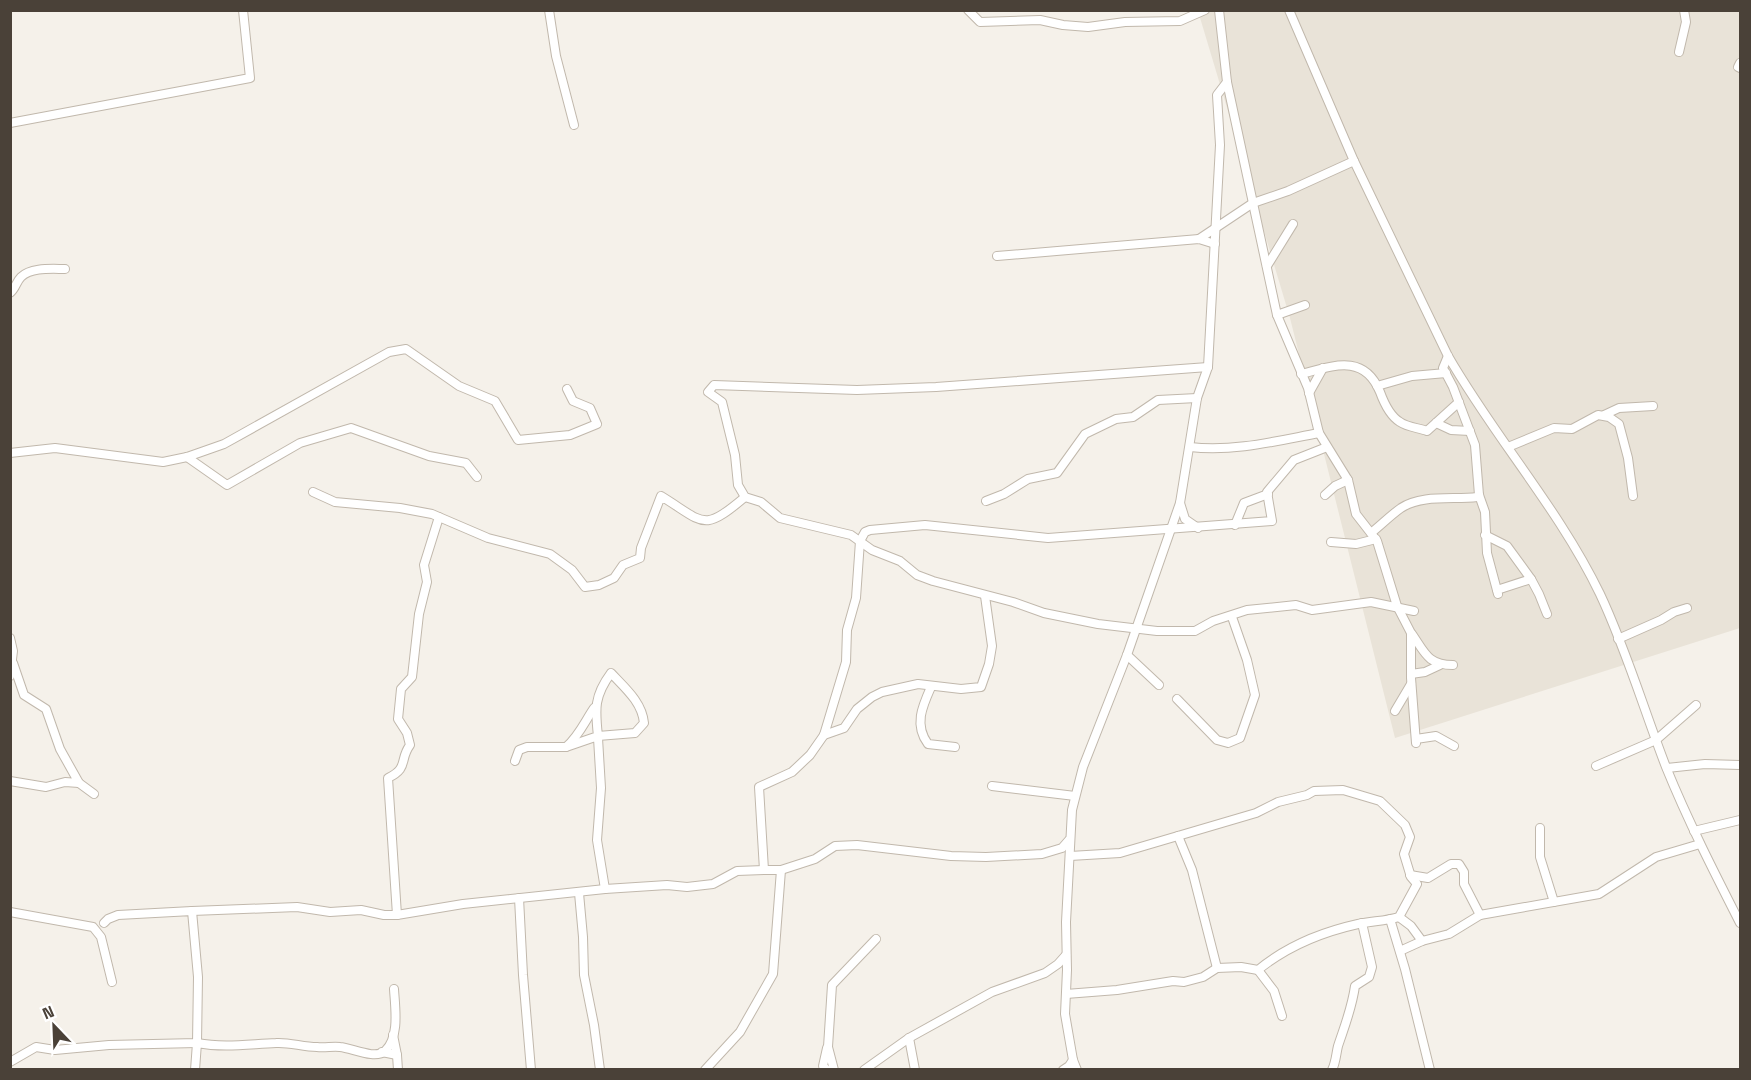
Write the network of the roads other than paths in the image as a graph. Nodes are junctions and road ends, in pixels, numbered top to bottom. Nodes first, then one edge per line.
1 (243, 10) edge
2 (549, 10) edge
3 (968, 10) edge
4 (1205, 10) edge
5 (1219, 10) edge
6 (1289, 10) edge
7 (1684, 10) edge
8 (1679, 52) dead end
9 (1740, 63) edge
10 (1740, 68) edge
11 (1227, 82) junction
12 (10, 123) edge
13 (574, 126) dead end
14 (1354, 161) junction
15 (1252, 203) junction
16 (1293, 224) dead end
17 (1215, 228) junction
18 (1199, 239) junction
19 (1215, 244) junction
20 (997, 255) dead end
21 (1267, 266) junction
22 (65, 269) dead end
23 (10, 293) edge
24 (1305, 305) dead end
25 (1277, 315) junction
26 (1448, 356) junction
27 (1209, 367) junction
28 (1323, 368) junction
29 (1446, 373) junction
30 (1301, 374) junction
31 (1377, 386) junction
32 (567, 389) dead end
33 (1309, 393) junction
34 (1197, 398) junction
35 (1459, 402) junction
36 (1653, 406) dead end
37 (1602, 416) junction
38 (1436, 423) junction
39 (1470, 431) junction
40 (1319, 433) junction
41 (1190, 447) junction
42 (1327, 447) junction
43 (1508, 447) junction
44 (10, 453) edge
45 (188, 457) junction
46 (477, 477) dead end
47 (1348, 480) junction
48 (313, 492) dead end
49 (1268, 494) junction
50 (1325, 495) dead end
51 (1479, 495) junction
52 (1633, 496) dead end
53 (745, 497) junction
54 (986, 501) dead end
55 (1180, 503) junction
56 (439, 517) junction
57 (1235, 525) junction
58 (1171, 528) junction
59 (1199, 528) junction
60 (1373, 536) junction
61 (1485, 536) junction
62 (860, 541) junction
63 (1331, 542) dead end
64 (1531, 579) junction
65 (985, 596) junction
66 (1397, 606) junction
67 (1687, 608) dead end
68 (1414, 611) dead end
69 (1547, 614) dead end
70 (1232, 616) junction
71 (1136, 627) junction
72 (1411, 633) junction
73 (10, 638) edge
74 (1618, 639) junction
75 (1126, 655) junction
76 (13, 663) junction
77 (1440, 665) junction
78 (1453, 665) dead end
79 (1411, 674) junction
80 (10, 676) edge
81 (1412, 683) junction
82 (1159, 685) dead end
83 (931, 687) junction
84 (1177, 699) dead end
85 (1696, 705) dead end
86 (594, 708) junction
87 (1395, 711) dead end
88 (824, 735) junction
89 (598, 736) junction
90 (1656, 740) junction
91 (1454, 746) dead end
92 (566, 747) junction
93 (955, 747) dead end
94 (515, 761) dead end
95 (1740, 765) edge
96 (1596, 766) dead end
97 (1667, 768) junction
98 (10, 781) edge
99 (79, 783) junction
100 (992, 786) dead end
101 (94, 794) dead end
102 (1075, 796) junction
103 (1740, 820) edge
104 (1540, 828) dead end
105 (1694, 831) junction
106 (1178, 836) junction
107 (1069, 840) junction
108 (1700, 844) junction
109 (1070, 856) junction
110 (764, 870) junction
111 (781, 870) junction
112 (1410, 874) junction
113 (605, 889) junction
114 (579, 893) junction
115 (519, 898) junction
116 (1554, 902) junction
117 (192, 911) junction
118 (10, 912) edge
119 (397, 915) junction
120 (1480, 915) junction
121 (1399, 917) junction
122 (1390, 919) junction
123 (104, 923) junction
124 (1362, 923) junction
125 (1740, 923) edge
126 (93, 927) junction
127 (101, 937) junction
128 (876, 939) dead end
129 (1422, 941) junction
130 (1400, 951) junction
131 (1066, 955) junction
132 (1217, 968) junction
133 (1258, 970) junction
134 (112, 982) dead end
135 (394, 989) dead end
136 (1066, 994) junction
137 (1282, 1016) dead end
138 (393, 1035) junction
139 (909, 1038) junction
140 (197, 1043) junction
141 (828, 1047) junction
142 (382, 1052) junction
143 (397, 1055) junction
144 (1073, 1060) junction
145 (10, 1062) edge
146 (824, 1068) edge
147 (195, 1070) edge
148 (398, 1070) edge
149 (531, 1070) edge
150 (600, 1070) edge
151 (705, 1070) edge
152 (834, 1070) edge
153 (864, 1070) edge
154 (915, 1070) edge
155 (1063, 1070) edge
156 (1077, 1070) edge
157 (1332, 1070) edge
158 (1430, 1070) edge

1 - 12 street
2 - 13 street
3 - 4 street
5 - 11 street
6 - 14 street
7 - 8 street
9 - 10 street
11 - 15 street
11 - 17 street
14 - 15 street
14 - 26 street
15 - 17 street
15 - 21 street
16 - 21 street
17 - 18 street
17 - 19 street
18 - 19 street
18 - 20 street
19 - 27 street
21 - 25 street
22 - 23 street
24 - 25 street
25 - 30 street
26 - 29 street
26 - 43 street
27 - 34 street
27 - 53 street
28 - 30 street
28 - 31 street
28 - 33 street
29 - 31 street
29 - 35 street
30 - 33 street
31 - 38 street
32 - 45 street
33 - 40 street
34 - 41 street
34 - 54 street
35 - 38 street
35 - 39 street
36 - 37 street
37 - 43 street
37 - 52 street
38 - 39 street
39 - 51 street
40 - 41 street
40 - 42 street
41 - 55 street
42 - 47 street
42 - 49 street
43 - 74 street
44 - 45 street
45 - 46 street
47 - 50 street
47 - 60 street
48 - 56 street
49 - 57 street
49 - 57 street
51 - 60 street
51 - 61 street
53 - 56 street
53 - 62 street
55 - 58 street
55 - 59 street
56 - 119 street
57 - 59 street
58 - 59 street
58 - 62 street
58 - 71 street
60 - 63 street
60 - 66 street
61 - 64 street
61 - 64 street
62 - 65 street
62 - 88 street
64 - 69 street
65 - 71 street
65 - 83 street
66 - 68 street
66 - 70 street
66 - 72 street
67 - 74 street
70 - 71 street
70 - 84 street
71 - 75 street
72 - 77 street
72 - 79 street
73 - 76 street
74 - 90 street
75 - 82 street
75 - 102 street
76 - 80 street
76 - 99 street
77 - 78 street
77 - 79 street
79 - 81 street
81 - 87 street
81 - 91 street
83 - 88 street
83 - 93 street
85 - 90 street
86 - 89 street
86 - 89 street
86 - 92 street
88 - 110 street
89 - 92 street
89 - 113 street
90 - 96 street
90 - 97 street
92 - 94 street
95 - 97 street
97 - 105 street
98 - 99 street
99 - 101 street
100 - 102 street
102 - 107 street
103 - 105 street
104 - 116 street
105 - 108 street
106 - 109 street
106 - 112 street
106 - 132 street
107 - 109 street
107 - 111 street
108 - 116 street
108 - 125 street
109 - 131 street
110 - 111 street
110 - 113 street
111 - 151 street
112 - 120 street
112 - 121 street
113 - 114 street
114 - 115 street
114 - 150 street
115 - 119 street
115 - 149 street
116 - 120 street
117 - 119 street
117 - 123 street
117 - 140 street
118 - 126 street
120 - 129 street
121 - 122 street
121 - 129 street
122 - 124 street
122 - 130 street
123 - 126 street
123 - 127 street
124 - 133 street
124 - 157 street
126 - 127 street
127 - 134 street
128 - 141 street
129 - 130 street
130 - 158 street
131 - 136 street
131 - 139 street
132 - 133 street
132 - 136 street
133 - 137 street
135 - 138 street
136 - 144 street
138 - 142 street
138 - 143 street
139 - 153 street
139 - 154 street
140 - 142 street
140 - 145 street
140 - 147 street
141 - 146 street
141 - 152 street
142 - 143 street
143 - 148 street
144 - 155 street
144 - 156 street

